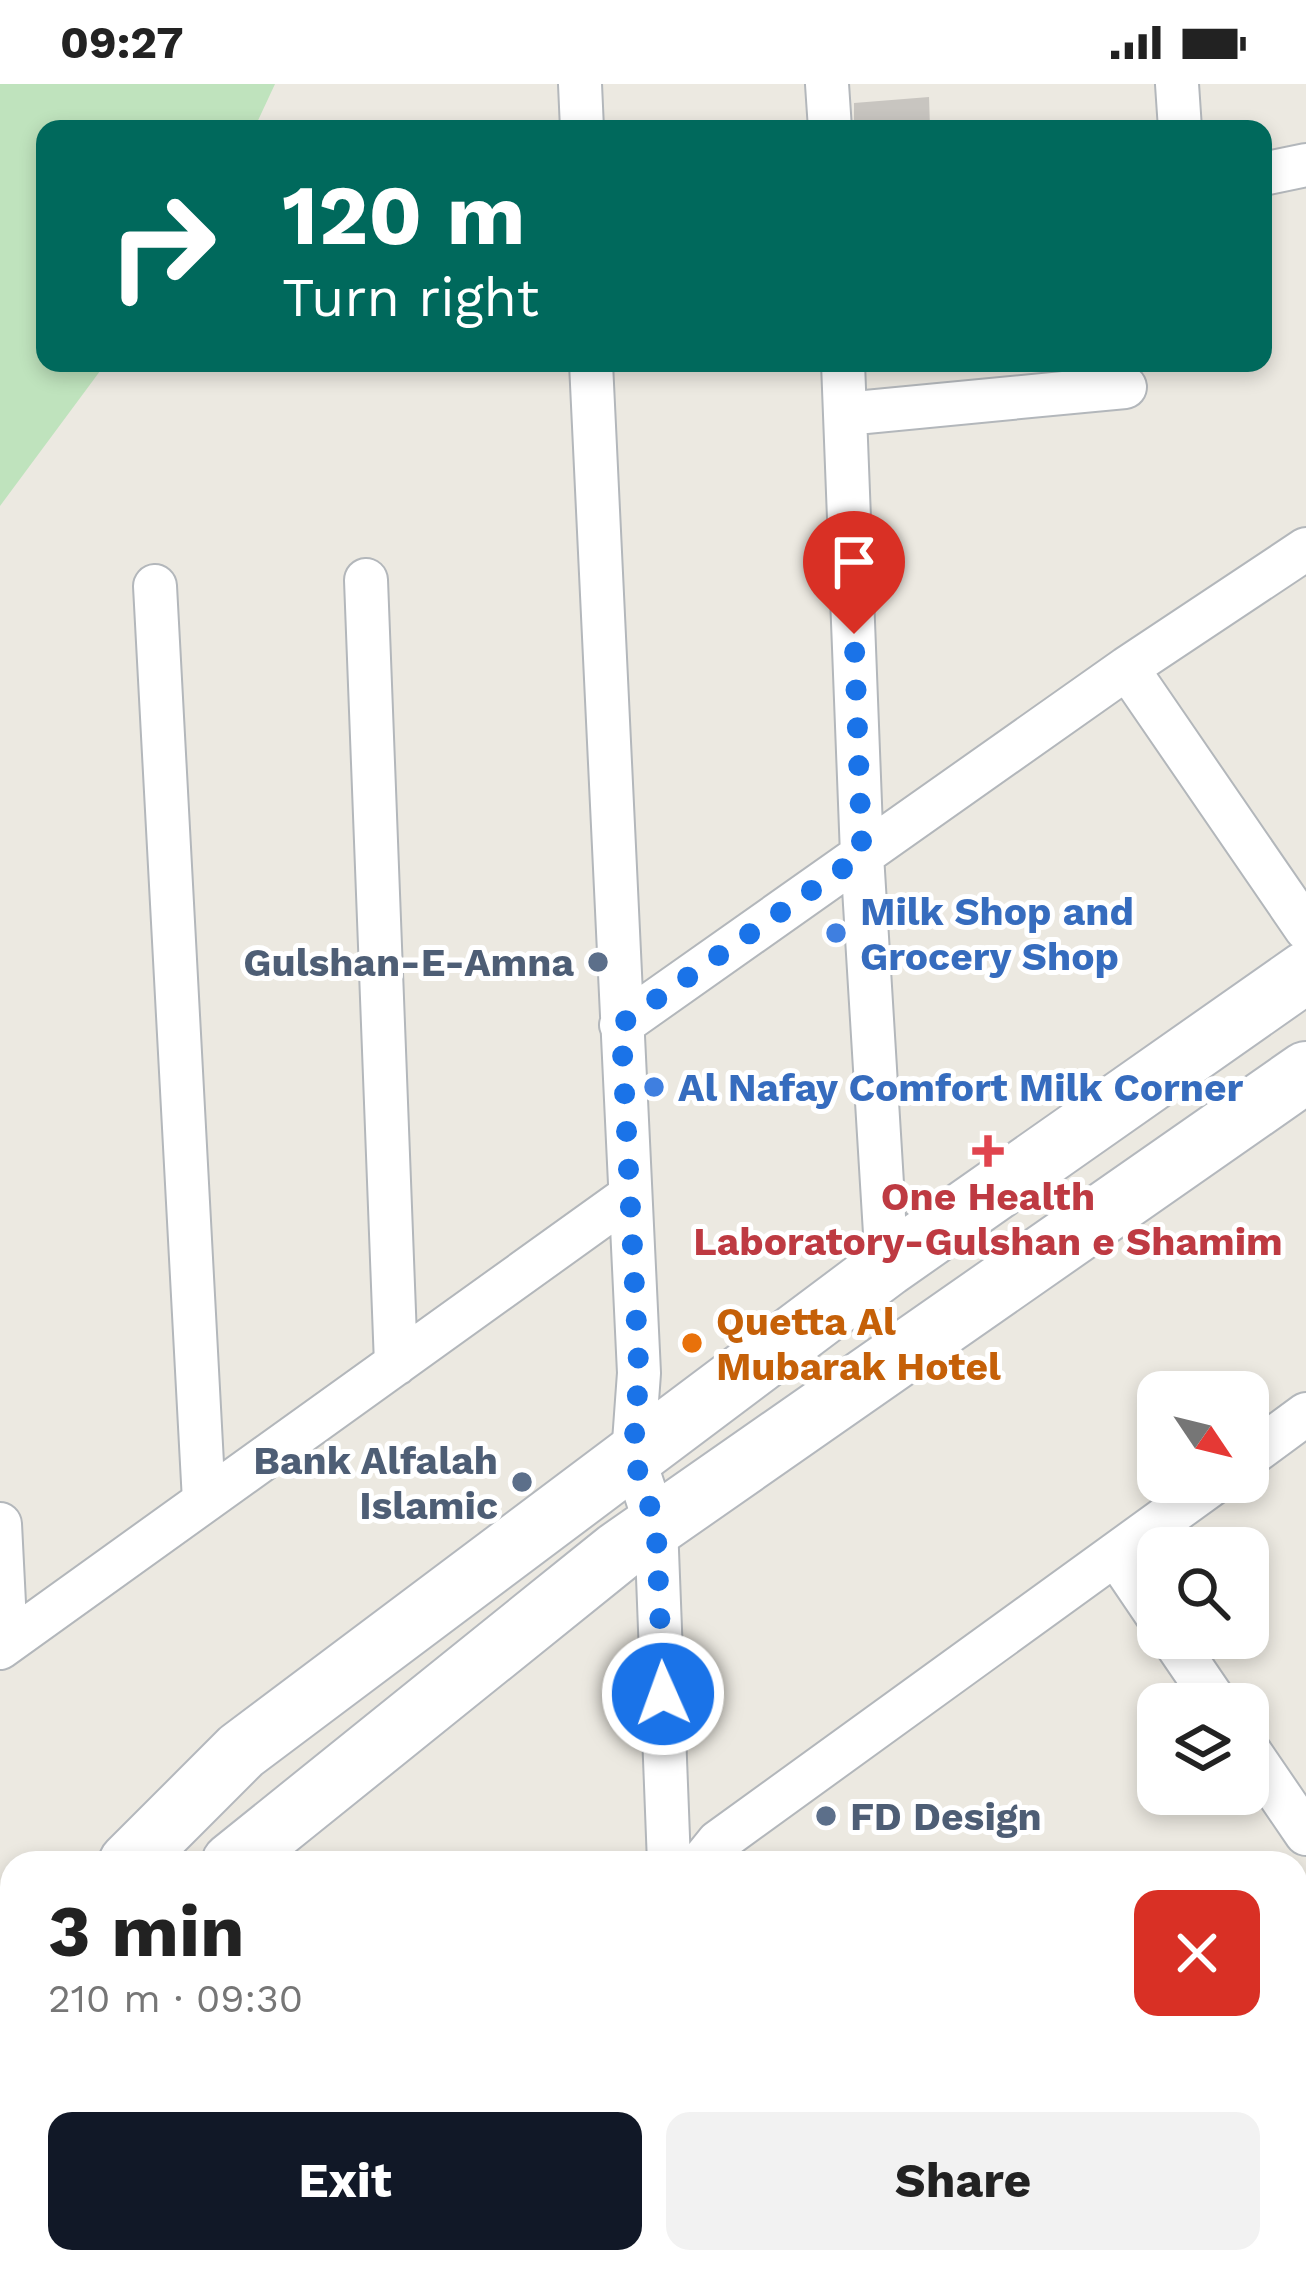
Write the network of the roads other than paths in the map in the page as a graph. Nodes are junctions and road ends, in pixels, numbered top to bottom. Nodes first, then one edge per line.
1 (580, 84) edge
2 (827, 84) edge
3 (1177, 84) edge
4 (581, 120) edge
5 (829, 120) edge
6 (1179, 120) edge
7 (1306, 165) edge
8 (1272, 172) edge
9 (591, 372) edge
10 (843, 372) edge
11 (1125, 387) dead end
12 (845, 414) junction
13 (1306, 549) edge
14 (366, 580) dead end
15 (155, 586) dead end
16 (1127, 668) junction
17 (862, 855) junction
18 (1306, 929) edge
19 (1306, 972) edge
20 (621, 1024) junction
21 (1306, 1072) edge
22 (628, 1197) junction
23 (887, 1266) junction
24 (396, 1364) junction
25 (1306, 1414) edge
26 (1269, 1441) edge
27 (633, 1456) junction
28 (205, 1501) junction
29 (1187, 1503) edge
30 (0, 1524) edge
31 (656, 1525) junction
32 (1116, 1555) junction
33 (1137, 1586) edge
34 (3, 1646) edge
35 (1269, 1780) edge
36 (1306, 1834) edge
37 (141, 1851) edge
38 (247, 1851) edge
39 (669, 1851) edge
40 (711, 1851) edge

1 - 4 street
2 - 5 street
3 - 6 street
7 - 8 street
9 - 20 street
10 - 12 street
11 - 12 street
12 - 17 street
13 - 16 street
14 - 24 street
15 - 28 street
16 - 17 street
16 - 18 street
17 - 20 street
17 - 23 street
19 - 23 main road
20 - 22 street
21 - 31 main road
22 - 24 street
22 - 27 street
23 - 27 main road
24 - 28 street
25 - 26 street
27 - 31 street
27 - 37 main road
28 - 34 street
29 - 32 street
30 - 34 street
31 - 38 main road
31 - 39 street
32 - 33 street
32 - 40 street
35 - 36 street

